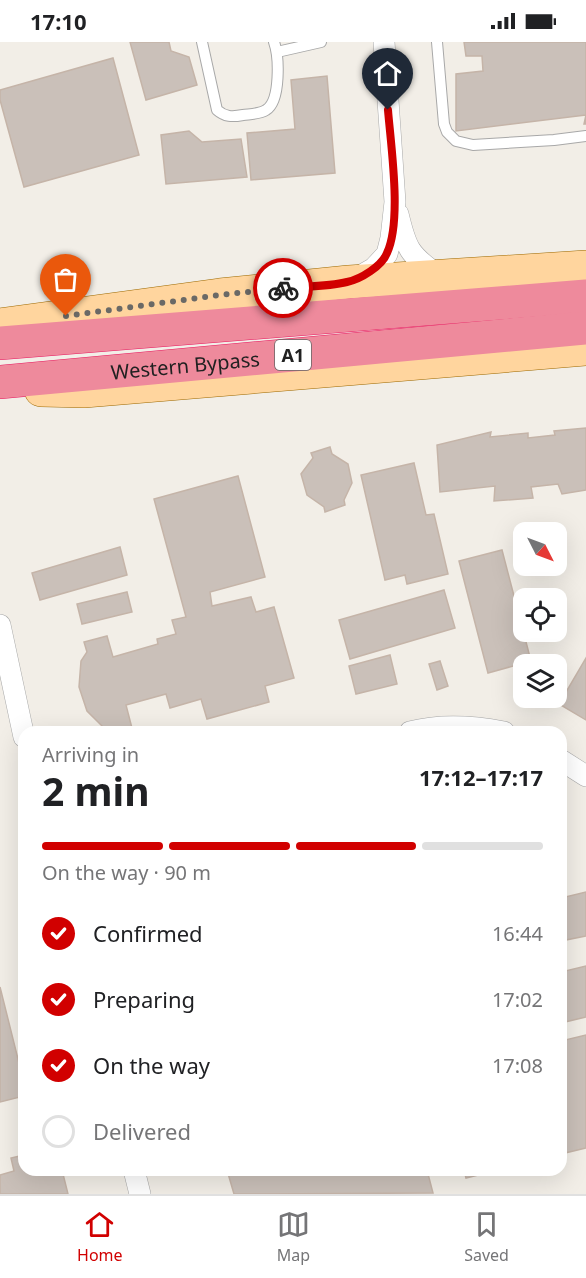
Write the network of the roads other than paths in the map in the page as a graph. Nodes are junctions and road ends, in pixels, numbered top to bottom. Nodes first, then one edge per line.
1 (202, 42) edge
2 (321, 42) edge
3 (384, 42) edge
4 (437, 42) edge
5 (275, 47) edge
6 (586, 136) edge
7 (395, 202) junction
8 (586, 267) edge
9 (438, 275) junction
10 (349, 282) junction
11 (586, 296) edge
12 (0, 325) edge
13 (586, 328) edge
14 (0, 343) edge
15 (586, 349) edge
16 (0, 382) edge
17 (0, 388) edge
18 (0, 625) edge
19 (22, 726) edge
20 (567, 764) edge
21 (586, 776) edge
22 (136, 1176) edge
23 (140, 1194) edge

1 - 5 lane
2 - 5 lane
3 - 7 street
4 - 6 lane
7 - 9 street
7 - 10 street
8 - 9 main road
9 - 10 main road
10 - 12 main road
11 - 14 highway, Western Bypass / A1
13 - 16 highway, Western Bypass / A1
15 - 17 main road
18 - 19 street
20 - 21 street
22 - 23 street

